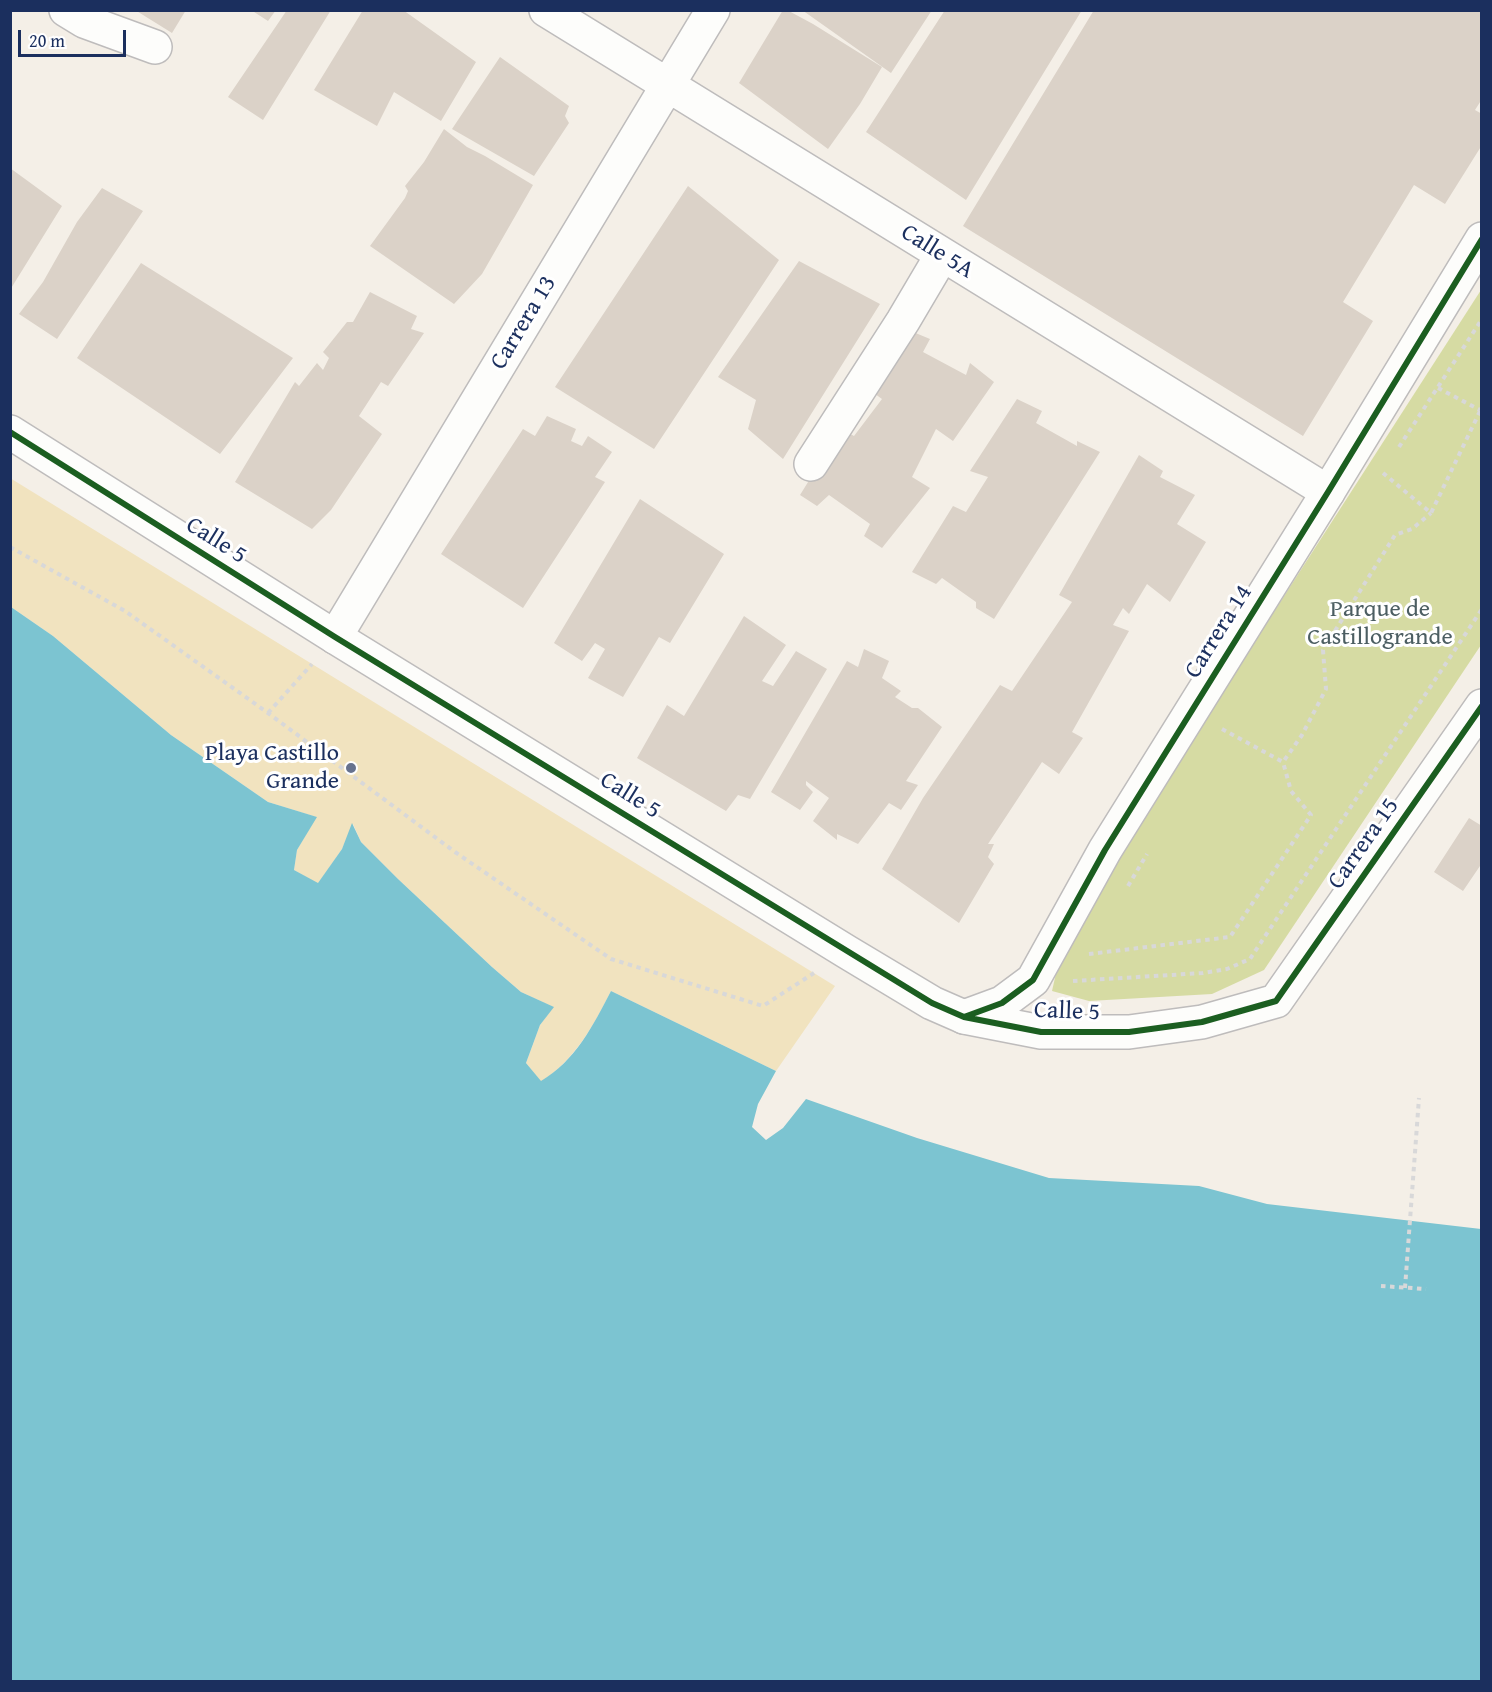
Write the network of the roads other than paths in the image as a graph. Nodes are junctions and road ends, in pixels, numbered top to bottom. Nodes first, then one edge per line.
1 (66, 10) edge
2 (546, 10) edge
3 (713, 10) edge
4 (155, 47) dead end
5 (667, 85) junction
6 (1482, 238) edge
7 (942, 255) junction
8 (10, 432) edge
9 (812, 464) dead end
10 (1328, 492) junction
11 (335, 637) junction
12 (1482, 706) edge
13 (1276, 1001) joint
14 (964, 1017) junction

1 - 4 street
2 - 5 street, Calle 5A
3 - 5 street, Carrera 13
5 - 7 street, Calle 5A
5 - 11 street, Carrera 13
6 - 10 street, Carrera 14
7 - 9 street
7 - 10 street, Calle 5A
8 - 11 street, Calle 5
10 - 14 street, Carrera 14
11 - 14 street, Calle 5
12 - 13 street, Carrera 15
13 - 14 street, Calle 5

